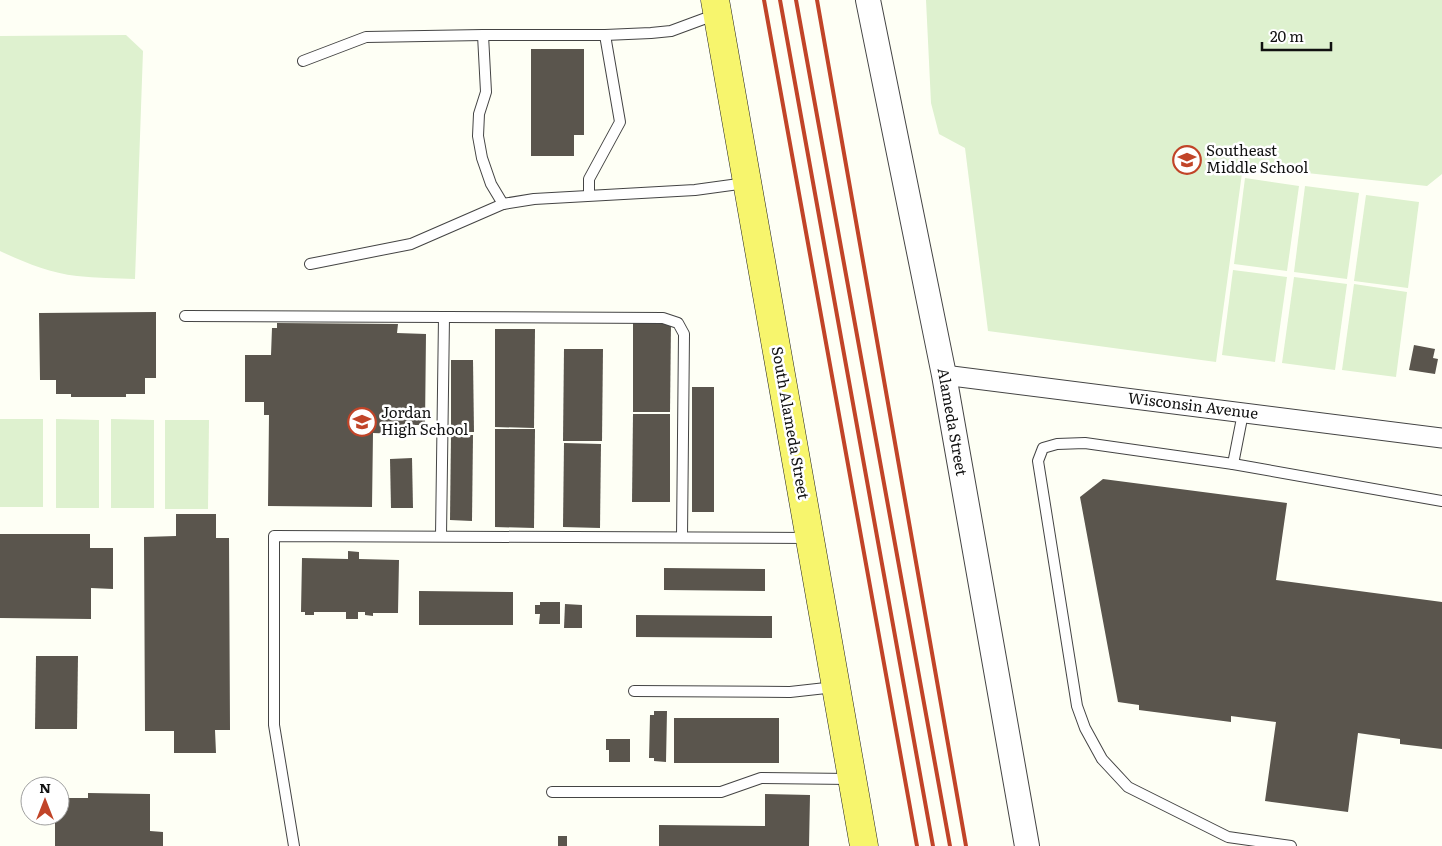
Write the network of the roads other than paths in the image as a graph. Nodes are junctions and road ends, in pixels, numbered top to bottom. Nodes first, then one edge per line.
1 (868, 0) edge
2 (717, 7) edge
3 (483, 35) junction
4 (605, 35) junction
5 (303, 61) dead end
6 (747, 182) junction
7 (588, 195) junction
8 (503, 204) junction
9 (310, 264) dead end
10 (185, 316) dead end
11 (444, 317) junction
12 (944, 375) junction
13 (1243, 413) junction
14 (1442, 438) edge
15 (1233, 464) junction
16 (1442, 501) edge
17 (441, 536) junction
18 (682, 538) junction
19 (810, 538) junction
20 (836, 687) junction
21 (634, 691) dead end
22 (852, 779) junction
23 (552, 792) dead end
24 (294, 846) edge
25 (864, 846) edge
26 (1027, 846) edge
27 (1291, 846) edge

1 - 12 street, Alameda Street
2 - 4 lane
2 - 6 main road, South Alameda Street
3 - 4 lane
3 - 5 lane
3 - 8 lane
4 - 7 lane
6 - 7 lane
6 - 19 main road, South Alameda Street
7 - 8 lane
8 - 9 lane
10 - 11 lane
11 - 17 lane
11 - 18 lane
12 - 13 street, Wisconsin Avenue
12 - 26 street, Alameda Street
13 - 14 street, Wisconsin Avenue
13 - 15 lane
15 - 16 lane
15 - 27 lane
17 - 18 lane
17 - 24 lane
18 - 19 lane
19 - 20 main road, South Alameda Street
20 - 21 lane
20 - 22 main road, South Alameda Street
22 - 23 lane
22 - 25 main road, South Alameda Street

